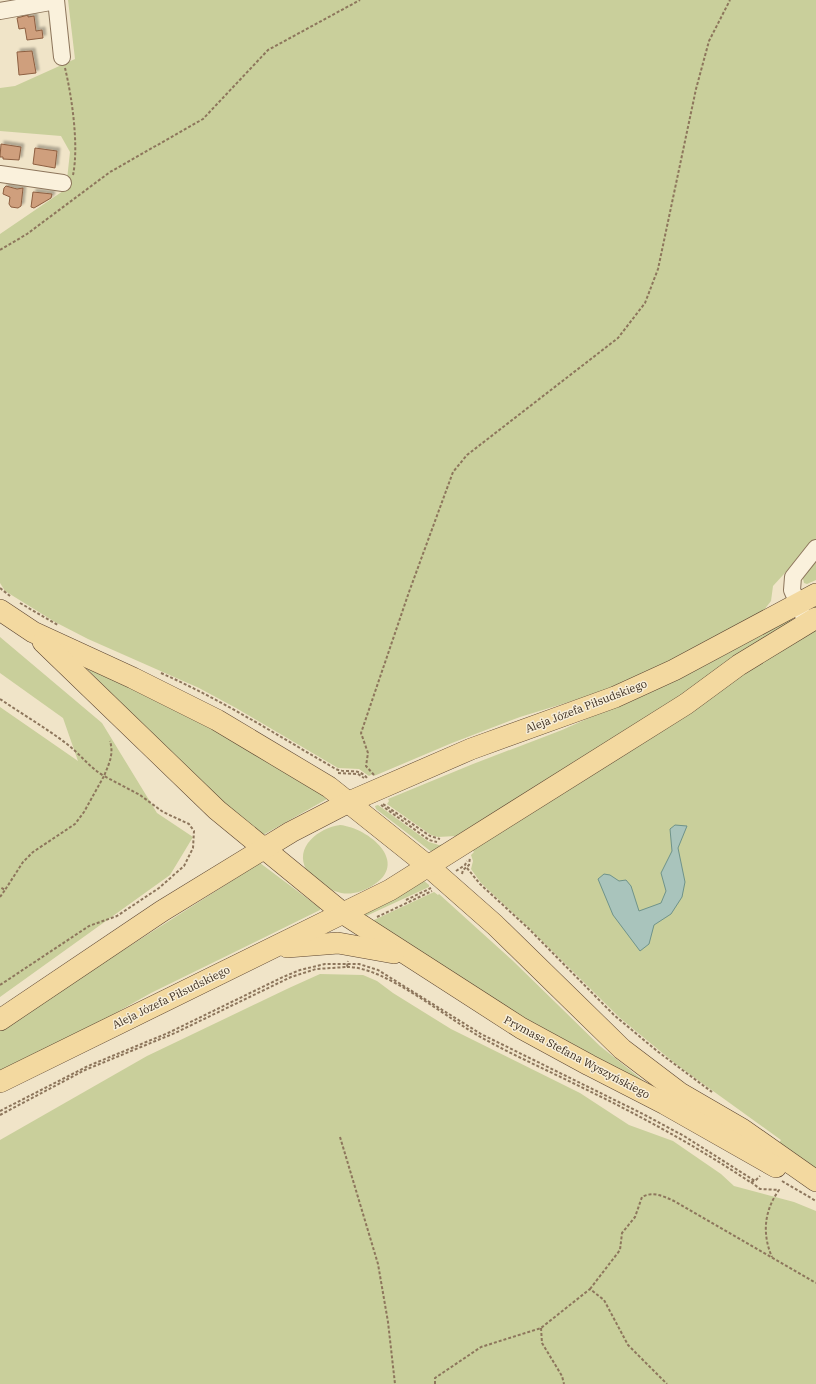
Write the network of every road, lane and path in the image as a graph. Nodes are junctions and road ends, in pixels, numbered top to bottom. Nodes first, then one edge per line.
1 (360, 0) edge
2 (730, 0) edge
3 (56, 1) edge
4 (0, 11) edge
5 (62, 58) joint
6 (0, 174) edge
7 (63, 183) joint
8 (0, 250) edge
9 (816, 548) edge
10 (816, 594) edge
11 (797, 604) junction
12 (0, 610) edge
13 (811, 621) edge
14 (33, 632) junction
15 (0, 699) edge
16 (110, 741) dead end
17 (104, 776) junction
18 (370, 778) dead end
19 (349, 802) junction
20 (291, 832) junction
21 (394, 839) junction
22 (263, 848) junction
23 (428, 866) junction
24 (289, 870) junction
25 (447, 884) junction
26 (0, 887) edge
27 (5, 890) junction
28 (390, 890) junction
29 (0, 897) edge
30 (344, 914) junction
31 (364, 928) junction
32 (261, 953) junction
33 (349, 954) junction
34 (347, 967) junction
35 (430, 971) junction
36 (0, 985) edge
37 (0, 1020) edge
38 (0, 1082) edge
39 (718, 1096) dead end
40 (0, 1111) edge
41 (0, 1115) edge
42 (340, 1137) dead end
43 (764, 1175) dead end
44 (780, 1180) dead end
45 (755, 1181) junction
46 (816, 1181) edge
47 (750, 1182) junction
48 (816, 1190) edge
49 (816, 1201) edge
50 (772, 1258) junction
51 (816, 1283) edge
52 (590, 1289) junction
53 (541, 1328) junction
54 (395, 1384) edge
55 (435, 1384) edge
56 (564, 1384) edge
57 (667, 1384) edge

1 - 8 path
2 - 18 path
3 - 4 street
3 - 5 street
5 - 7 path
6 - 7 street
9 - 11 street
10 - 11 main road, Aleja Józefa Piłsudskiego
11 - 13 street
11 - 19 main road, Aleja Józefa Piłsudskiego
12 - 14 main road
13 - 23 main road
14 - 19 main road
14 - 22 main road
15 - 17 path
16 - 17 path
17 - 27 path
17 - 36 path
19 - 20 main road
19 - 21 main road
20 - 22 main road
20 - 24 main road
21 - 23 main road, Prymasa Stefana Wyszyńskiego
21 - 28 main road
22 - 24 main road
22 - 37 main road
23 - 25 main road, Prymasa Stefana Wyszyńskiego
23 - 28 main road
24 - 30 main road
25 - 31 path
25 - 39 path
25 - 46 main road, Prymasa Stefana Wyszyńskiego
26 - 27 path
27 - 29 path
28 - 30 main road
30 - 31 main road, Prymasa Stefana Wyszyńskiego
30 - 32 main road, Aleja Józefa Piłsudskiego
31 - 35 main road, Prymasa Stefana Wyszyńskiego
32 - 33 main road
32 - 38 main road, Aleja Józefa Piłsudskiego
33 - 34 path
33 - 35 main road
33 - 40 path
33 - 45 path
34 - 41 path
34 - 47 path
35 - 48 main road, Prymasa Stefana Wyszyńskiego
42 - 54 path
43 - 45 path
44 - 49 path
45 - 47 path
47 - 50 path
50 - 51 path
50 - 52 path
52 - 53 path
52 - 57 path
53 - 55 path
53 - 56 path

